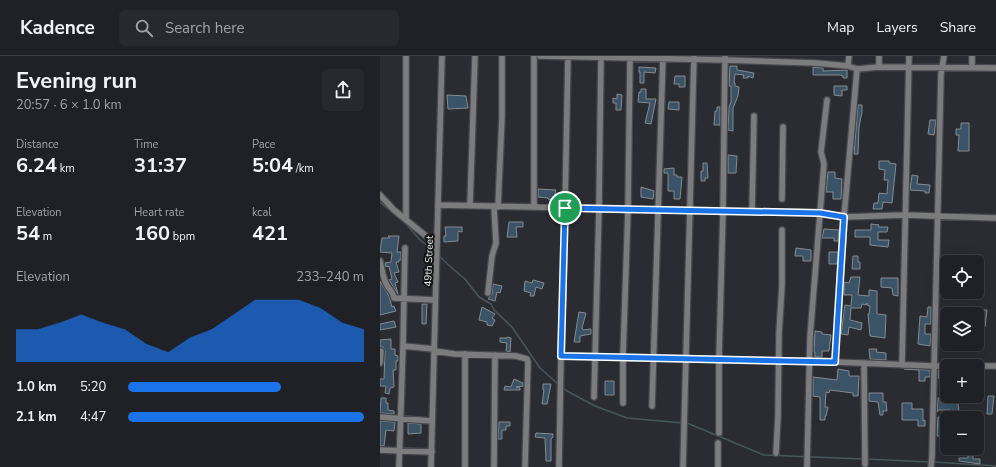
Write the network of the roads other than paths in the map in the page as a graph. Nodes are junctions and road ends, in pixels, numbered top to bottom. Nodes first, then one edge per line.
1 (406, 56) edge
2 (442, 56) edge
3 (475, 56) edge
4 (502, 56) edge
5 (534, 56) edge
6 (540, 56) edge
7 (816, 56) edge
8 (849, 56) edge
9 (879, 56) edge
10 (909, 56) edge
11 (944, 56) edge
12 (972, 56) edge
13 (568, 57) edge
14 (601, 57) edge
15 (694, 57) edge
16 (632, 58) edge
17 (663, 58) edge
18 (725, 58) edge
19 (754, 58) edge
20 (785, 59) edge
21 (816, 63) junction
22 (848, 66) junction
23 (879, 66) junction
24 (909, 67) junction
25 (942, 67) junction
26 (972, 67) junction
27 (996, 68) edge
28 (857, 70) junction
29 (827, 100) dead end
30 (754, 116) dead end
31 (783, 127) dead end
32 (380, 194) edge
33 (782, 199) dead end
34 (438, 205) junction
35 (470, 206) junction
36 (496, 206) junction
37 (534, 207) junction
38 (565, 208) junction
39 (599, 208) junction
40 (628, 209) junction
41 (658, 210) junction
42 (691, 211) junction
43 (724, 211) junction
44 (752, 212) junction
45 (820, 213) junction
46 (905, 215) junction
47 (938, 216) junction
48 (844, 217) junction
49 (996, 218) edge
50 (406, 219) junction
51 (782, 230) dead end
52 (437, 245) junction
53 (405, 248) dead end
54 (380, 261) edge
55 (488, 293) dead end
56 (403, 298) junction
57 (435, 300) junction
58 (403, 346) junction
59 (434, 350) junction
60 (381, 351) dead end
61 (465, 354) junction
62 (495, 355) junction
63 (561, 356) junction
64 (595, 357) junction
65 (623, 357) junction
66 (653, 358) junction
67 (686, 359) junction
68 (719, 359) junction
69 (778, 361) junction
70 (810, 362) junction
71 (835, 362) junction
72 (380, 363) edge
73 (864, 363) junction
74 (902, 365) junction
75 (934, 366) junction
76 (996, 366) edge
77 (594, 397) dead end
78 (623, 402) dead end
79 (652, 406) dead end
80 (380, 417) edge
81 (400, 418) junction
82 (432, 421) junction
83 (719, 433) dead end
84 (718, 443) dead end
85 (380, 450) edge
86 (399, 450) junction
87 (432, 452) junction
88 (776, 453) dead end
89 (864, 464) dead end
90 (931, 466) edge
91 (399, 467) edge
92 (431, 467) edge
93 (465, 467) edge
94 (494, 467) edge
95 (524, 467) edge
96 (559, 467) edge
97 (683, 467) edge
98 (718, 467) edge
99 (807, 467) edge

1 - 50 street
2 - 34 street, 49th Street
3 - 35 street
4 - 36 street
5 - 37 street
6 - 13 street
7 - 21 street
8 - 22 street
9 - 23 street
10 - 24 street
11 - 25 street
12 - 26 street
13 - 14 street
13 - 38 street
14 - 16 street
14 - 39 street
15 - 17 street
15 - 18 street
15 - 42 street
16 - 17 street
16 - 40 street
17 - 41 street
18 - 19 street
18 - 43 street
19 - 20 street
20 - 21 street
21 - 22 street
22 - 28 street
23 - 24 street
23 - 28 street
24 - 25 street
24 - 46 street
25 - 26 street
25 - 47 street
26 - 27 street
28 - 48 street
29 - 45 street
30 - 44 street
31 - 33 street
32 - 50 street
34 - 35 street
34 - 52 street, 49th Street
35 - 36 street
36 - 37 street
36 - 55 street
37 - 38 street
38 - 39 street
38 - 63 street
39 - 40 street
39 - 64 street
40 - 41 street
40 - 65 street
41 - 42 street
41 - 66 street
42 - 43 street
42 - 67 street
43 - 44 street
43 - 68 street
44 - 45 street
45 - 48 street
45 - 70 street
46 - 47 street
46 - 48 street
46 - 74 street
47 - 49 street
47 - 75 street
48 - 71 street
50 - 52 street
51 - 69 street
52 - 57 street, 49th Street
53 - 56 street
54 - 56 street
56 - 57 street
56 - 58 street
57 - 59 street, 49th Street
58 - 59 street
58 - 81 street
59 - 61 street
59 - 82 street, 49th Street
60 - 72 street
61 - 62 street
61 - 93 street
62 - 94 street
62 - 95 street
63 - 64 street
63 - 96 street
64 - 65 street
64 - 77 street
65 - 66 street
65 - 78 street
66 - 67 street
66 - 79 street
67 - 68 street
67 - 97 street
68 - 69 street
68 - 83 street
69 - 70 street
69 - 88 street
70 - 71 street
70 - 99 street
71 - 73 street
73 - 74 street
73 - 89 street
74 - 75 street
75 - 76 street
75 - 90 street
80 - 81 street
81 - 82 street
81 - 86 street
82 - 87 street, 49th Street
84 - 98 street
85 - 86 street
86 - 87 street
86 - 91 street
87 - 92 street, 49th Street

